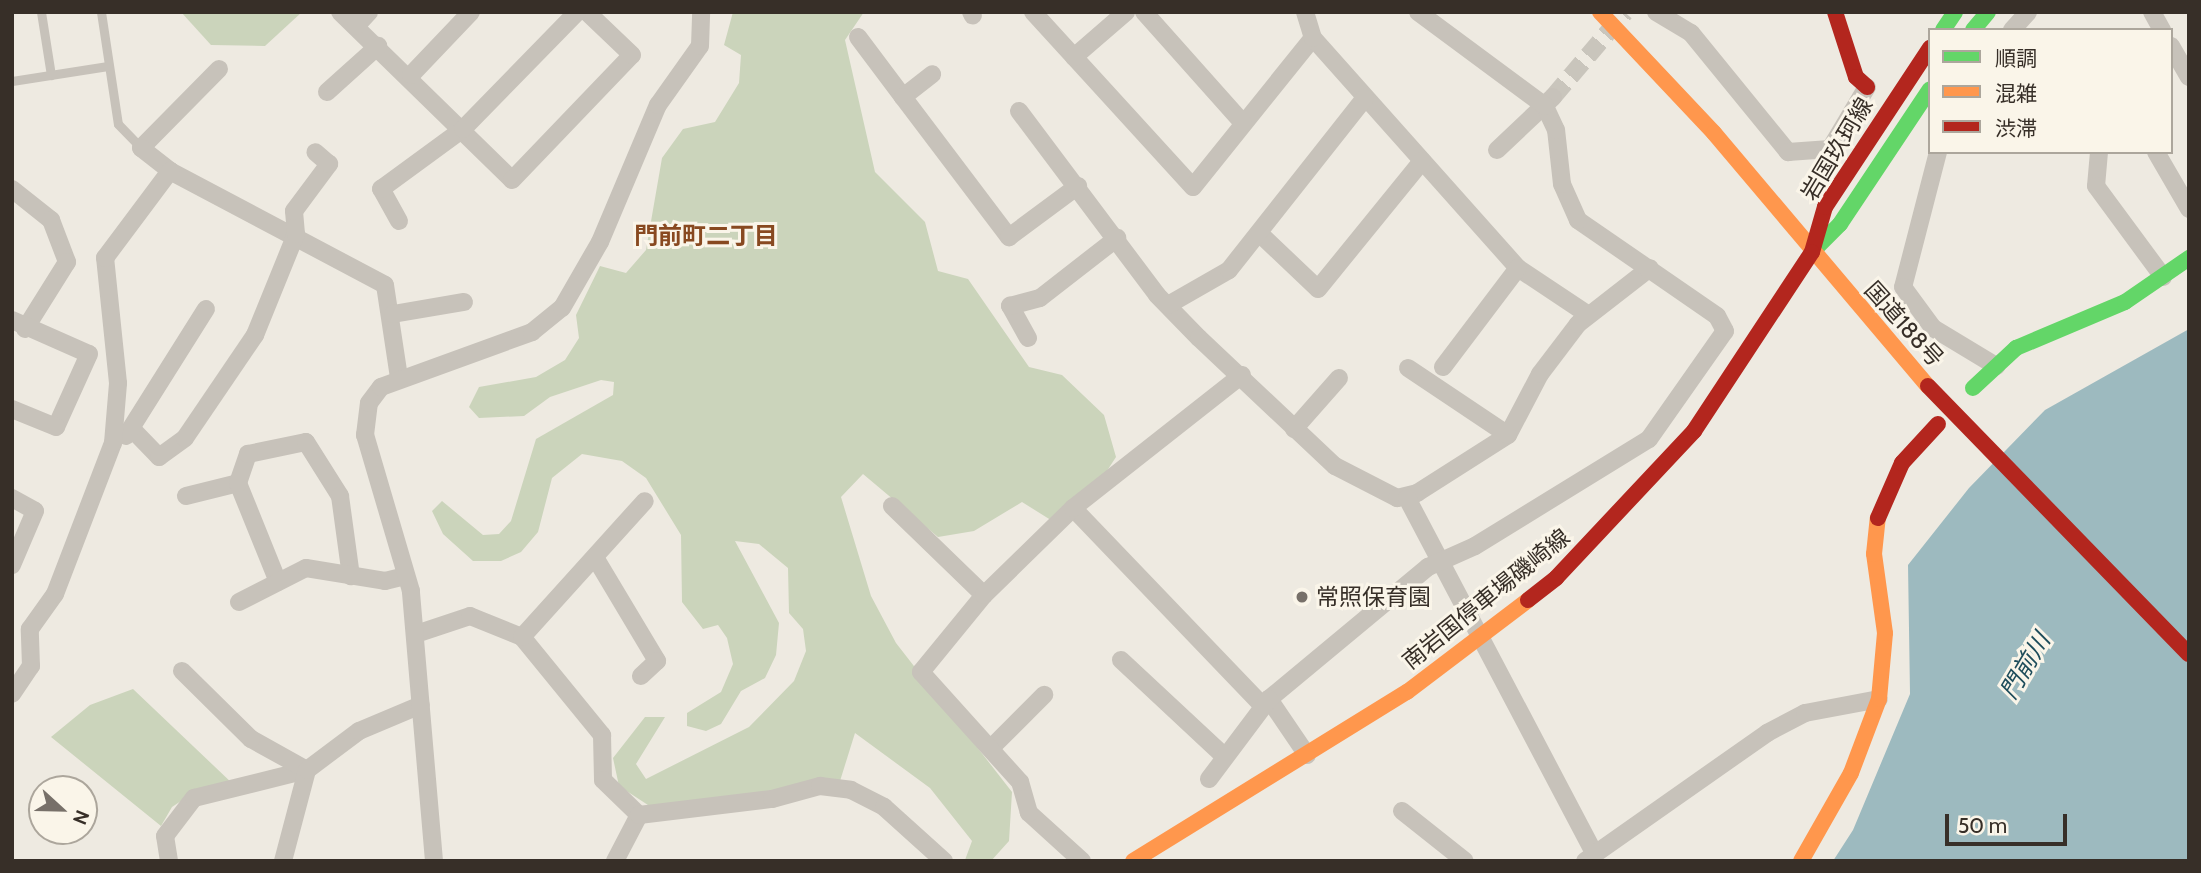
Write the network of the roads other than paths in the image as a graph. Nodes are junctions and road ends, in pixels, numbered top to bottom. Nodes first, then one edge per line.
1 (41, 12) edge
2 (101, 12) edge
3 (340, 12) edge
4 (369, 12) edge
5 (471, 12) edge
6 (577, 12) edge
7 (587, 12) edge
8 (701, 12) edge
9 (1033, 12) edge
10 (1126, 12) edge
11 (1144, 12) edge
12 (1305, 12) edge
13 (1419, 12) edge
14 (1600, 12) edge
15 (1656, 12) edge
16 (1835, 12) edge
17 (1955, 12) edge
18 (1988, 12) edge
19 (2028, 12) edge
20 (2152, 12) edge
21 (356, 26) junction
22 (1943, 28) edge
23 (1975, 28) edge
24 (2013, 28) edge
25 (2161, 28) edge
26 (858, 37) dead end
27 (1313, 38) junction
28 (378, 46) junction
29 (1928, 51) edge
30 (2177, 52) edge
31 (1074, 57) junction
32 (108, 66) junction
33 (219, 69) dead end
34 (932, 74) dead end
35 (51, 75) junction
36 (411, 75) junction
37 (2189, 77) edge
38 (12, 81) edge
39 (1867, 88) joint
40 (327, 92) dead end
41 (1928, 92) edge
42 (903, 97) junction
43 (1365, 98) junction
44 (1549, 102) junction
45 (1019, 111) dead end
46 (1243, 123) junction
47 (463, 129) junction
48 (141, 148) junction
49 (1497, 150) dead end
50 (314, 152) dead end
51 (1937, 154) edge
52 (2099, 154) edge
53 (2157, 154) edge
54 (1422, 161) junction
55 (170, 171) junction
56 (1078, 186) junction
57 (12, 189) edge
58 (2189, 209) edge
59 (399, 220) dead end
60 (1259, 233) junction
61 (296, 234) junction
62 (1117, 239) junction
63 (1812, 251) junction
64 (2189, 258) edge
65 (1518, 268) junction
66 (1650, 268) junction
67 (2163, 277) junction
68 (464, 302) dead end
69 (1168, 305) junction
70 (206, 309) dead end
71 (393, 314) junction
72 (1587, 314) junction
73 (18, 324) edge
74 (1028, 338) dead end
75 (1996, 366) junction
76 (1408, 368) dead end
77 (1443, 368) dead end
78 (1241, 374) junction
79 (399, 378) junction
80 (1339, 378) dead end
81 (1973, 388) dead end
82 (12, 409) edge
83 (1938, 424) dead end
84 (132, 429) junction
85 (1294, 429) junction
86 (1508, 435) junction
87 (111, 450) junction
88 (238, 483) junction
89 (186, 496) dead end
90 (12, 498) edge
91 (1407, 498) junction
92 (645, 501) dead end
93 (892, 506) dead end
94 (1073, 508) junction
95 (596, 559) junction
96 (1445, 562) junction
97 (12, 565) edge
98 (351, 576) junction
99 (405, 576) junction
100 (278, 582) junction
101 (984, 596) junction
102 (239, 602) dead end
103 (416, 634) junction
104 (1484, 636) junction
105 (522, 638) junction
106 (2189, 654) edge
107 (1121, 660) dead end
108 (182, 671) dead end
109 (641, 677) dead end
110 (12, 694) edge
111 (1044, 695) dead end
112 (1879, 699) junction
113 (1266, 702) junction
114 (421, 705) junction
115 (992, 747) junction
116 (1307, 755) junction
117 (1224, 756) junction
118 (307, 770) junction
119 (1209, 779) dead end
120 (1402, 811) dead end
121 (639, 815) junction
122 (1590, 857) edge
123 (169, 861) edge
124 (283, 861) edge
125 (434, 861) edge
126 (615, 861) edge
127 (944, 861) edge
128 (1082, 861) edge
129 (1133, 861) edge
130 (1465, 861) edge
131 (1801, 861) edge

1 - 35 lane
2 - 32 lane
3 - 21 street
4 - 21 street
5 - 36 street
6 - 47 street
7 - 47 street
8 - 79 street
9 - 31 street
10 - 31 street
11 - 46 street
12 - 27 street
13 - 44 street
14 - 63 main road, 国道188号
15 - 39 street
16 - 39 main road
17 - 22 main road
18 - 23 main road
19 - 24 street
20 - 25 street
21 - 28 street
26 - 42 street
27 - 43 street
27 - 46 street
28 - 36 street
28 - 40 street
29 - 63 main road, 岩国玖珂線
30 - 37 street
31 - 46 street
32 - 35 lane
32 - 48 lane
33 - 48 street
34 - 42 street
35 - 38 lane
36 - 47 street
41 - 63 main road, 岩国玖珂線
42 - 56 street
43 - 54 street
43 - 60 street
44 - 49 street
44 - 66 street
45 - 56 street
47 - 59 street
48 - 55 street
50 - 61 street
51 - 75 street
52 - 67 street
53 - 58 street
54 - 60 street
54 - 65 street
55 - 61 street
55 - 87 street
56 - 62 street
57 - 73 street
60 - 69 street
61 - 71 street
61 - 84 street
62 - 69 street
62 - 74 street
63 - 104 main road, 南岩国停車場磯崎線
63 - 106 main road, 国道188号
64 - 67 main road
65 - 72 street
65 - 77 street
66 - 72 street
66 - 96 street
67 - 75 main road
68 - 71 street
69 - 78 street
70 - 84 street
71 - 79 street
72 - 86 street
73 - 82 street
75 - 81 main road
76 - 86 street
78 - 85 street
78 - 94 street
79 - 99 street
80 - 85 street
83 - 112 main road
84 - 87 street
85 - 91 street
86 - 91 street
87 - 110 street
88 - 89 street
88 - 98 street
88 - 100 street
90 - 97 street
91 - 96 street
92 - 95 street
93 - 101 street
94 - 101 street
94 - 113 street
95 - 105 street
95 - 109 street
96 - 104 street
96 - 113 street
98 - 99 street
98 - 100 street
99 - 103 street
100 - 102 street
101 - 115 street
103 - 105 street
103 - 114 street
104 - 116 main road, 南岩国停車場磯崎線
104 - 122 street
105 - 121 street
107 - 117 street
108 - 118 street
111 - 115 street
112 - 122 street
112 - 131 main road
113 - 116 street
113 - 117 street
114 - 118 street
114 - 125 street
115 - 128 street
116 - 129 main road, 南岩国停車場磯崎線
117 - 119 street
118 - 123 street
118 - 124 street
120 - 130 street
121 - 126 street
121 - 127 street

